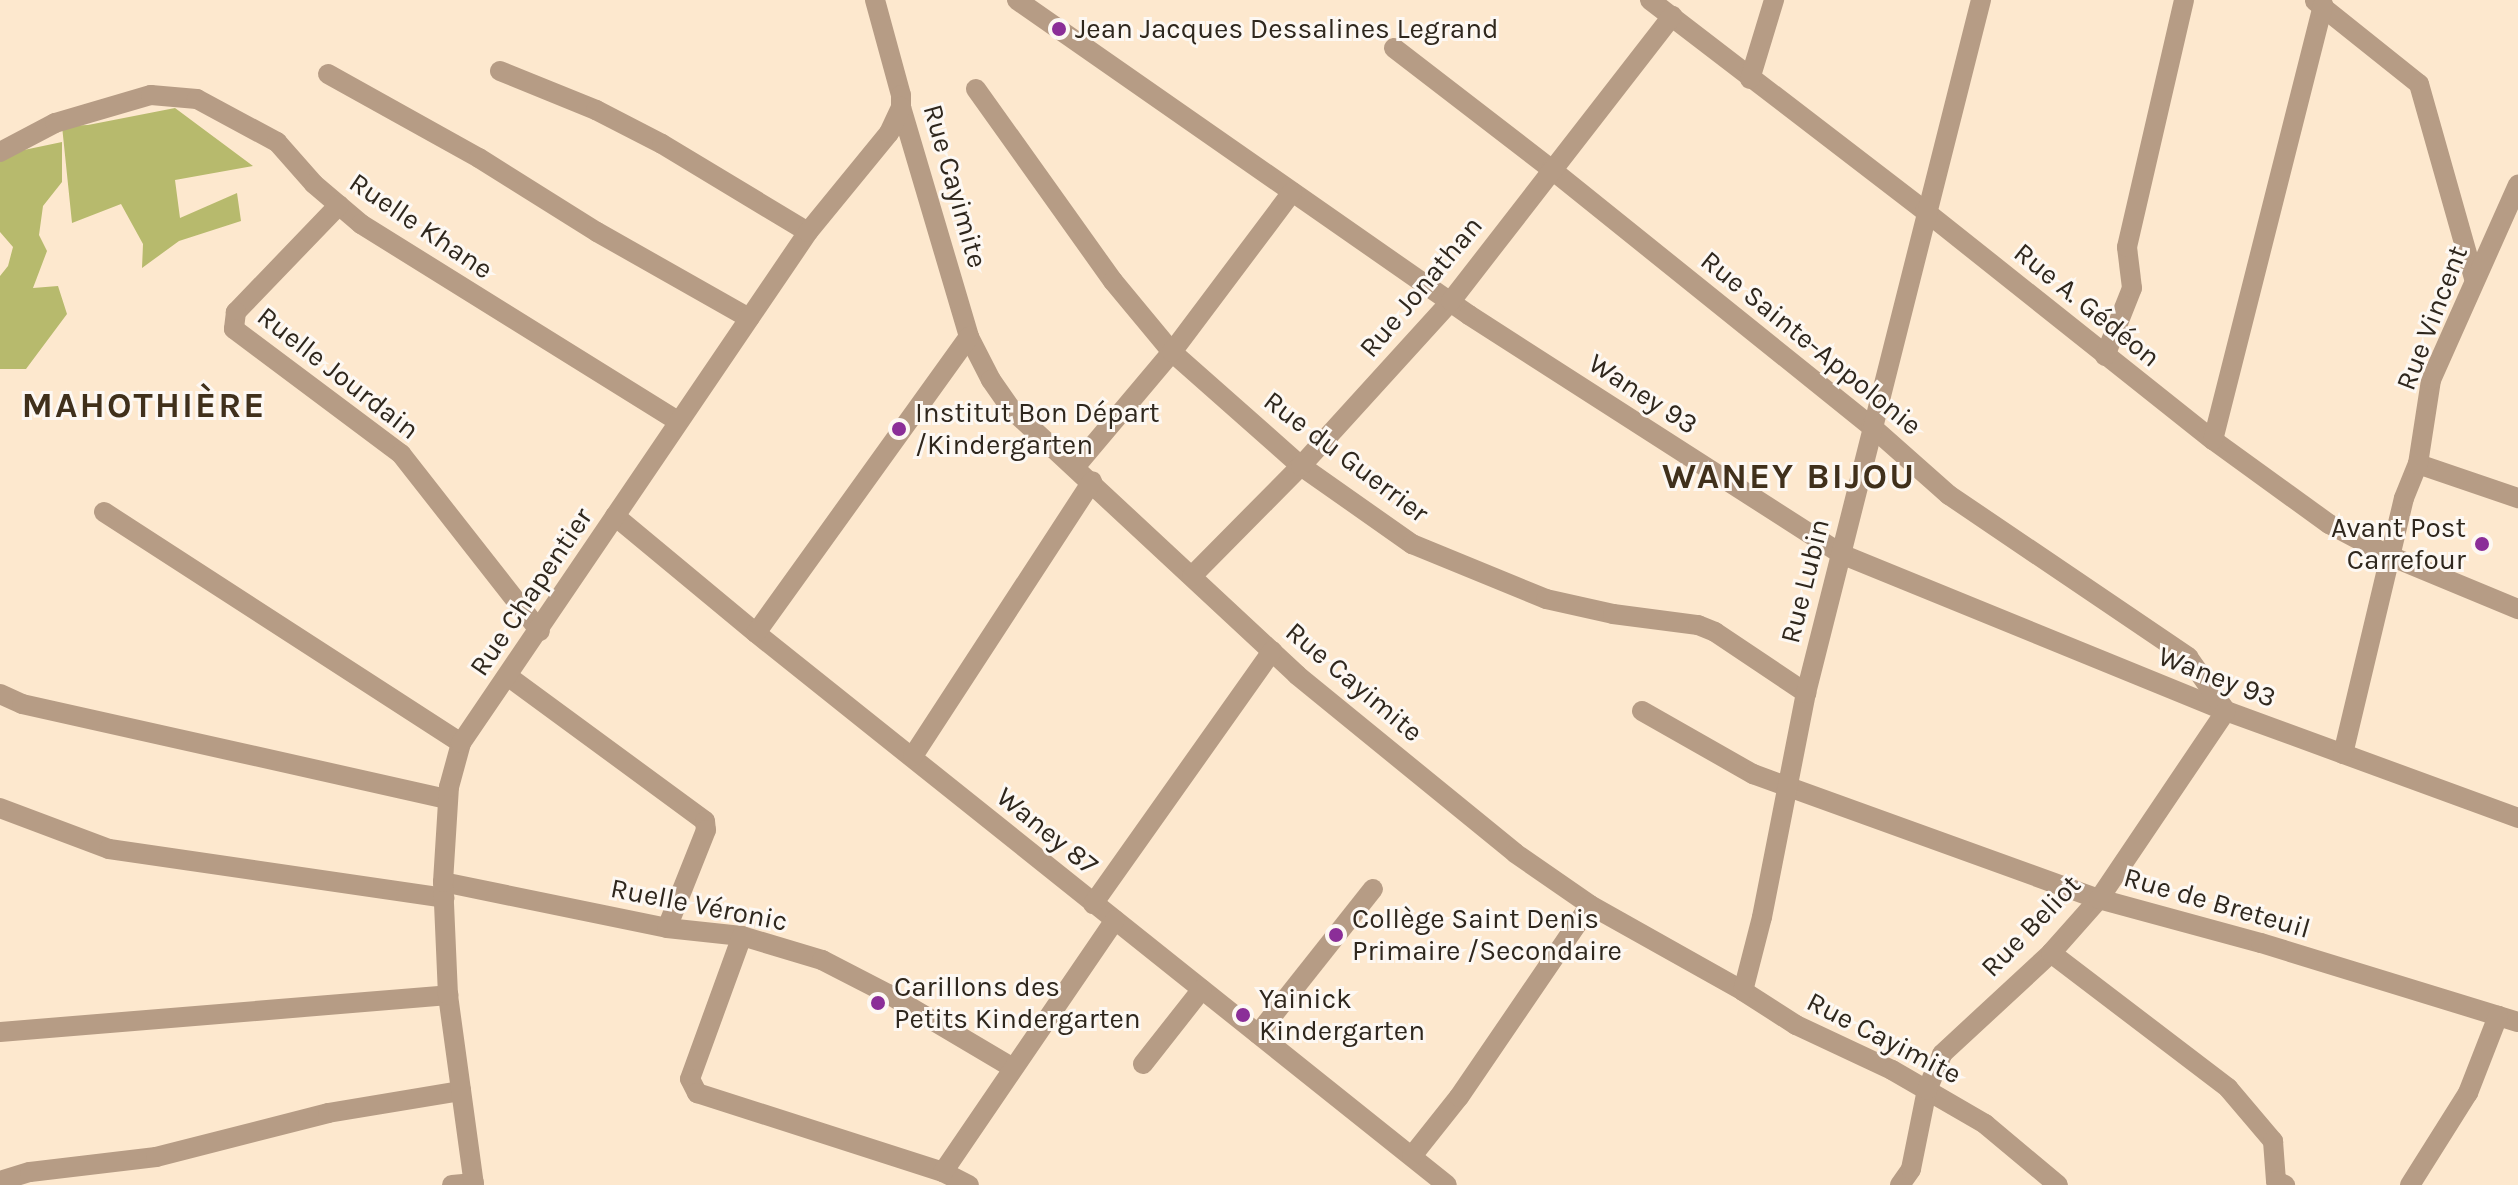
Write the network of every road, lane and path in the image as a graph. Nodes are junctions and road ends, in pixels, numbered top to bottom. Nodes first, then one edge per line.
1 (875, 0) edge
2 (1017, 0) edge
3 (1650, 0) edge
4 (1774, 0) edge
5 (1981, 0) edge
6 (2184, 0) edge
7 (2318, 2) edge
8 (1672, 16) junction
9 (1394, 48) dead end
10 (500, 71) dead end
11 (328, 74) dead end
12 (1750, 79) junction
13 (976, 89) dead end
14 (901, 107) junction
15 (0, 152) edge
16 (1551, 169) junction
17 (2518, 185) edge
18 (1292, 192) junction
19 (339, 205) junction
20 (1925, 211) junction
21 (808, 232) junction
22 (2474, 278) junction
23 (1451, 301) junction
24 (749, 318) junction
25 (969, 337) junction
26 (1172, 352) junction
27 (2105, 356) junction
28 (678, 421) junction
29 (1871, 426) junction
30 (2213, 440) junction
31 (2418, 464) junction
32 (1301, 466) junction
33 (1075, 467) junction
34 (1092, 481) junction
35 (2518, 498) edge
36 (104, 512) dead end
37 (615, 516) junction
38 (1841, 554) junction
39 (2390, 556) junction
40 (1192, 576) junction
41 (2518, 609) edge
42 (540, 631) junction
43 (756, 633) junction
44 (1272, 651) junction
45 (509, 677) junction
46 (1806, 693) junction
47 (0, 694) edge
48 (1642, 711) dead end
49 (2226, 711) junction
50 (461, 743) junction
51 (2343, 754) junction
52 (913, 756) junction
53 (1787, 787) junction
54 (447, 799) junction
55 (0, 808) edge
56 (2518, 818) edge
57 (1373, 889) dead end
58 (444, 890) junction
59 (2099, 899) junction
60 (1093, 904) junction
61 (1590, 905) junction
62 (1115, 920) junction
63 (667, 928) junction
64 (742, 936) junction
65 (2051, 953) junction
66 (1202, 989) junction
67 (1743, 991) junction
68 (448, 995) junction
69 (2498, 1016) junction
70 (2518, 1022) edge
71 (0, 1032) edge
72 (1258, 1034) junction
73 (1143, 1064) dead end
74 (1013, 1068) junction
75 (1927, 1090) junction
76 (461, 1091) junction
77 (1412, 1156) junction
78 (943, 1172) junction
79 (0, 1181) edge
80 (474, 1184) edge
81 (2278, 1184) edge
82 (452, 1185) edge
83 (969, 1185) edge
84 (1447, 1185) edge
85 (1900, 1185) edge
86 (2058, 1185) edge
87 (2410, 1185) edge

1 - 14 street, Rue Cayimite
2 - 18 street, Waney 93
3 - 8 street, Rue A. Gédéon
4 - 12 street
5 - 20 street, Rue Lubin
6 - 27 street
7 - 22 street
7 - 30 street
8 - 12 street, Rue A. Gédéon
8 - 16 street, Rue Jonathan
9 - 16 street, Rue Sainte-Appolonie
10 - 21 street
11 - 24 street
12 - 20 street, Rue A. Gédéon
13 - 26 street, Rue du Guerrier
14 - 21 street, Rue Chapentier
14 - 25 street, Rue Cayimite
15 - 19 street, Ruelle Khane
16 - 23 street, Rue Jonathan
16 - 29 street, Rue Sainte-Appolonie
17 - 22 street, Rue Vincent
18 - 23 street, Waney 93
18 - 26 street
19 - 28 street, Ruelle Khane
19 - 42 street, Ruelle Jourdain
20 - 27 street, Rue A. Gédéon
20 - 29 street, Rue Lubin
21 - 24 street, Rue Chapentier
22 - 31 street, Rue Vincent
23 - 32 street, Rue Jonathan
23 - 38 street, Waney 93
24 - 28 street, Rue Chapentier
25 - 33 street, Rue Cayimite
25 - 43 street
26 - 32 street, Rue du Guerrier
26 - 33 street
27 - 30 street, Rue A. Gédéon
28 - 37 street, Rue Chapentier
29 - 38 street, Rue Lubin
29 - 49 street, Rue Sainte-Appolonie
30 - 39 street, Rue A. Gédéon
31 - 35 street
31 - 39 street, Rue Vincent
32 - 40 street, Rue Jonathan
32 - 46 street, Rue du Guerrier
33 - 34 street, Rue Cayimite
34 - 40 street, Rue Cayimite
34 - 52 street
36 - 50 street
37 - 42 street, Rue Chapentier
37 - 43 street, Waney 87
38 - 46 street, Rue Lubin
38 - 49 street, Waney 93
39 - 41 street, Rue A. Gédéon
39 - 51 street, Rue Vincent
40 - 44 street, Rue Cayimite
42 - 45 street, Rue Chapentier
43 - 52 street, Waney 87
44 - 60 street
44 - 61 street, Rue Cayimite
45 - 50 street, Rue Chapentier
45 - 63 street
46 - 53 street, Rue Lubin
47 - 54 street
48 - 53 street, Rue de Breteuil
49 - 51 street, Waney 93
49 - 59 street, Rue Beliot
50 - 54 street, Rue Chapentier
51 - 56 street, Waney 93
52 - 60 street, Waney 87
53 - 59 street, Rue de Breteuil
53 - 67 street, Rue Lubin
54 - 58 street, Rue Chapentier
55 - 58 street, Ruelle Véronic
57 - 72 street
58 - 63 street, Ruelle Véronic
58 - 68 street, Rue Chapentier
59 - 65 street, Rue Beliot
59 - 69 street, Rue de Breteuil
60 - 62 street, Waney 87
61 - 67 street, Rue Cayimite
61 - 77 street
62 - 66 street, Waney 87
62 - 74 street
63 - 64 street, Ruelle Véronic
64 - 74 street, Ruelle Véronic
64 - 78 street
65 - 75 street, Rue Beliot
65 - 81 street
66 - 72 street, Waney 87
66 - 73 street
67 - 75 street, Rue Cayimite
68 - 71 street
68 - 76 street, Rue Chapentier
69 - 70 street, Rue de Breteuil
69 - 87 street
72 - 77 street, Waney 87
74 - 78 street
75 - 85 street, Rue Beliot
75 - 86 street, Rue Cayimite
76 - 79 street
76 - 80 street, Rue Chapentier
77 - 84 street, Waney 87
78 - 83 street
80 - 82 street

